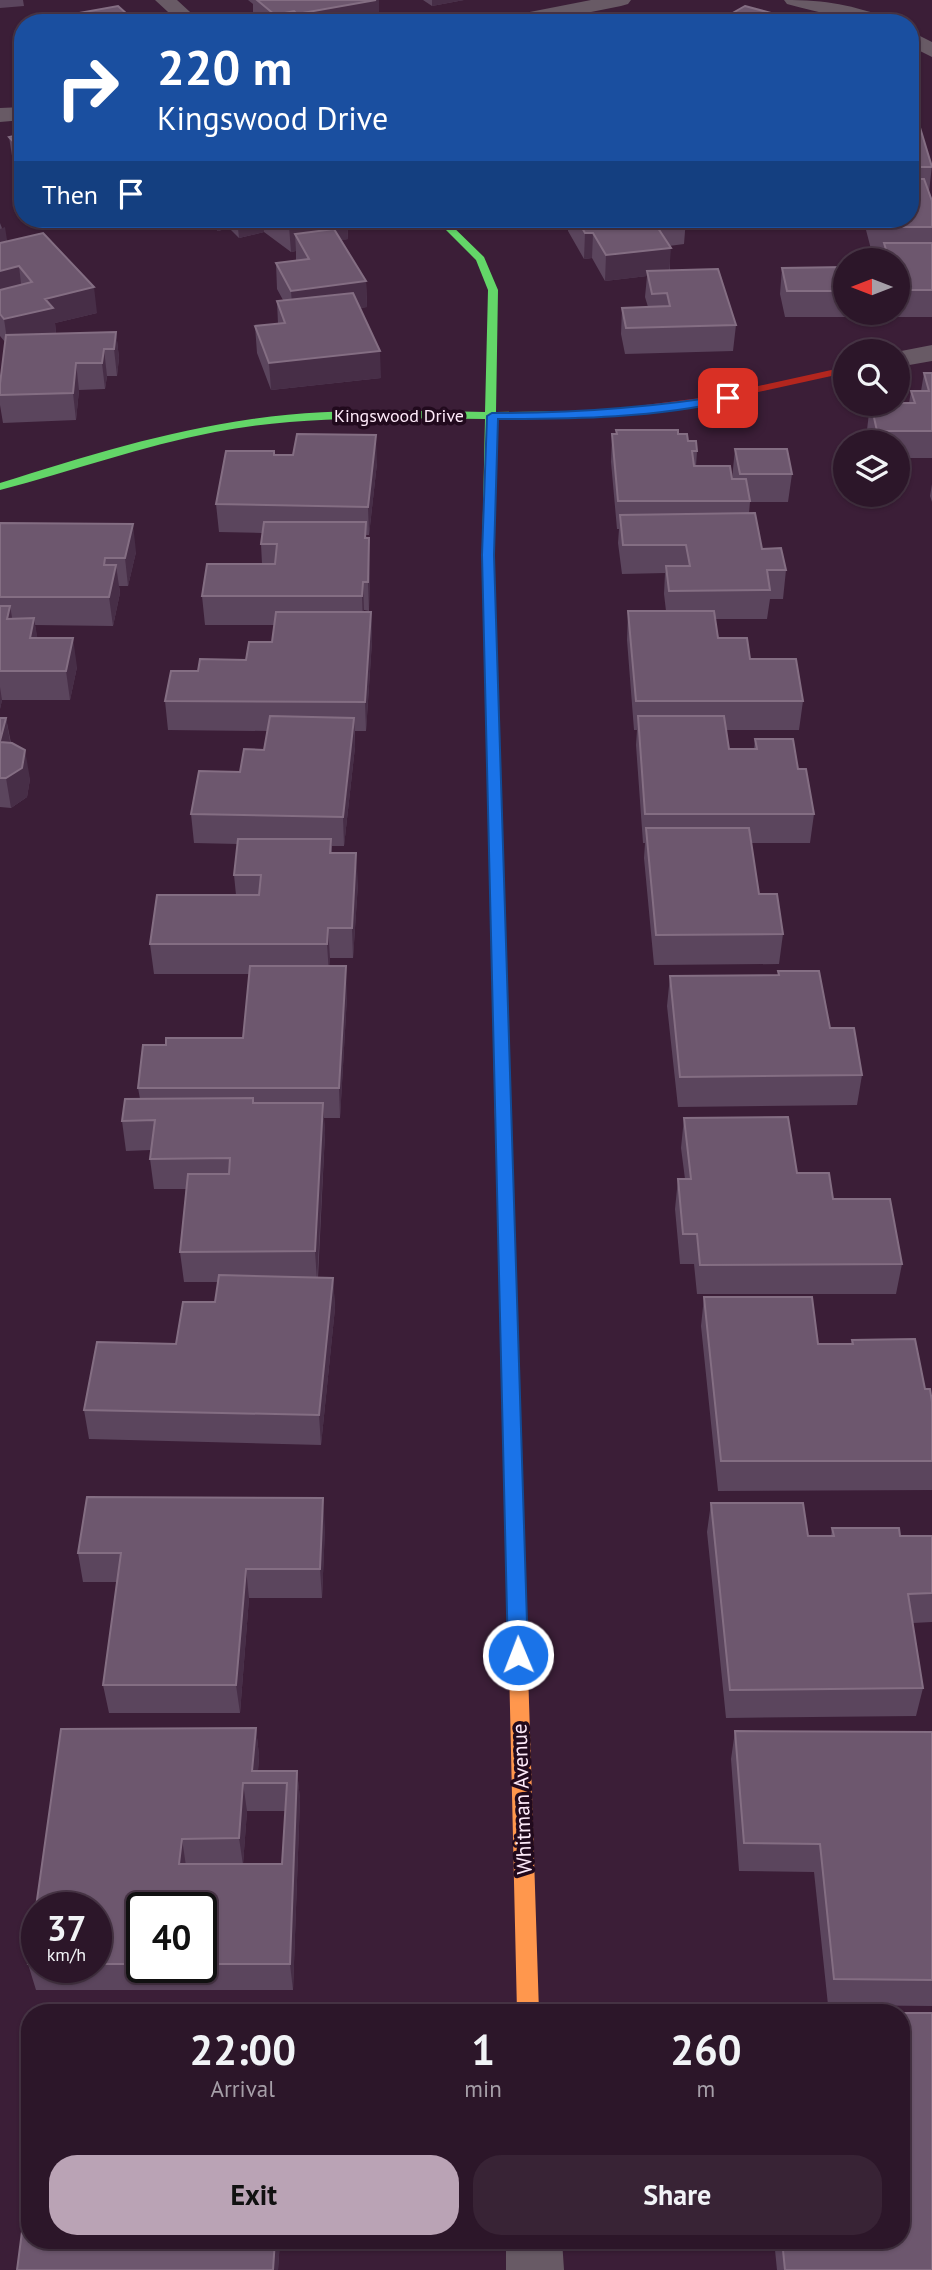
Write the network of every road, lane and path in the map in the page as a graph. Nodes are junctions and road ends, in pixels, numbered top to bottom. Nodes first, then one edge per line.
1 (165, 0) edge
2 (621, 0) edge
3 (794, 0) edge
4 (181, 14) edge
5 (550, 14) edge
6 (859, 14) edge
7 (449, 228) edge
8 (932, 353) edge
9 (910, 357) edge
10 (833, 373) edge
11 (492, 416) junction
12 (0, 487) edge
13 (528, 2004) edge
14 (534, 2249) edge
15 (535, 2270) edge

1 - 4 street
2 - 5 street
3 - 6 street
7 - 11 street, Whitman Avenue
8 - 9 street
10 - 11 street, Kingswood Drive
11 - 12 street, Kingswood Drive
11 - 13 street, Whitman Avenue
14 - 15 street

